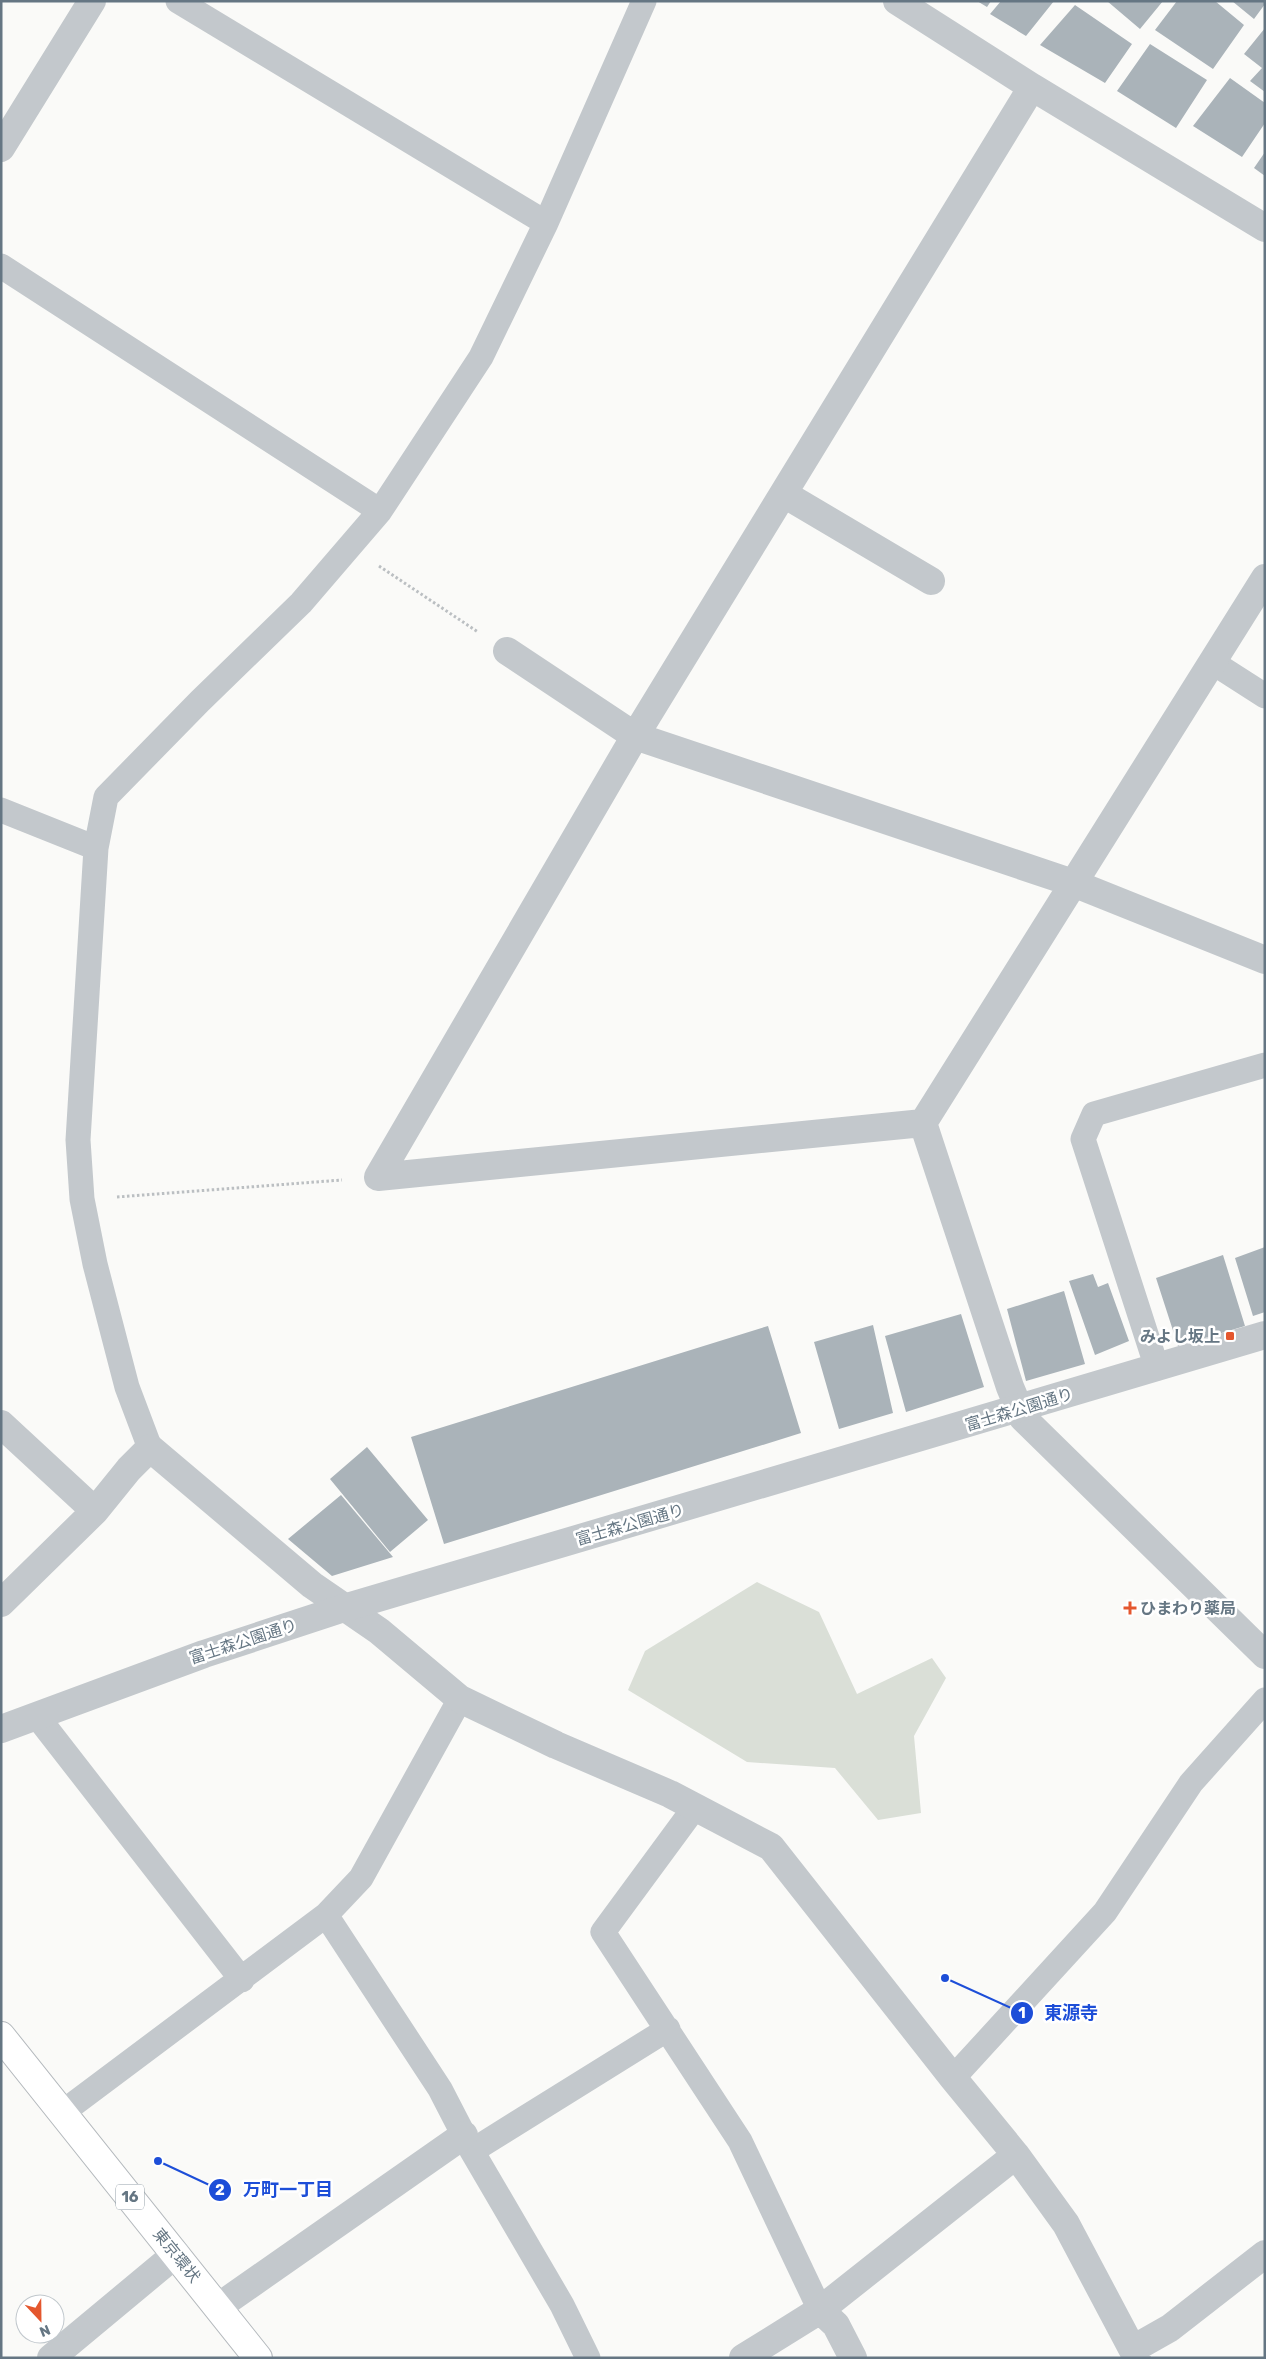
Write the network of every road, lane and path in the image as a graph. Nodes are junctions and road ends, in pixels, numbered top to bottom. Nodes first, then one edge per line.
1 (92, 1) edge
2 (178, 1) edge
3 (644, 1) edge
4 (898, 1) edge
5 (1032, 87) junction
6 (1, 148) edge
7 (546, 223) junction
8 (1265, 228) edge
9 (1, 266) edge
10 (784, 494) junction
11 (380, 511) junction
12 (379, 566) dead end
13 (1265, 578) edge
14 (931, 580) dead end
15 (507, 651) joint
16 (1212, 662) junction
17 (1265, 696) edge
18 (635, 736) junction
19 (1, 810) edge
20 (96, 848) junction
21 (1073, 883) junction
22 (1265, 960) edge
23 (1265, 1065) edge
24 (923, 1124) junction
25 (378, 1177) junction
26 (82, 1200) junction
27 (1265, 1335) edge
28 (1157, 1368) junction
29 (1018, 1409) junction
30 (1, 1424) edge
31 (150, 1448) junction
32 (95, 1511) junction
33 (1, 1603) edge
34 (344, 1608) junction
35 (1265, 1655) edge
36 (460, 1699) junction
37 (1265, 1700) edge
38 (36, 1715) junction
39 (1, 1729) edge
40 (695, 1807) junction
41 (326, 1915) junction
42 (242, 1980) junction
43 (668, 2029) junction
44 (1, 2036) edge
45 (953, 2078) junction
46 (63, 2112) junction
47 (468, 2143) junction
48 (1016, 2155) junction
49 (176, 2254) junction
50 (1265, 2254) edge
51 (218, 2307) junction
52 (820, 2310) junction
53 (1135, 2354) edge
54 (51, 2358) edge
55 (258, 2358) edge
56 (588, 2358) edge
57 (743, 2358) edge
58 (853, 2358) edge

1 - 6 street
2 - 7 lane
3 - 7 lane
4 - 5 street
5 - 8 street
5 - 10 street
7 - 11 lane
9 - 11 lane
10 - 14 street
10 - 18 street
11 - 20 lane
12 - 15 path
13 - 16 street
15 - 18 street
16 - 17 lane
16 - 21 street
18 - 21 street
18 - 25 street
19 - 20 lane
20 - 26 lane
21 - 22 street
21 - 24 street
23 - 28 lane
24 - 25 street
24 - 29 street
25 - 26 path
26 - 31 lane
27 - 28 street, 富士森公園通り
28 - 29 street, 富士森公園通り
29 - 34 street, 富士森公園通り
29 - 35 street
30 - 32 street
31 - 32 street
31 - 34 street
32 - 33 street
34 - 36 street
34 - 38 street, 富士森公園通り
36 - 40 street
36 - 41 lane
37 - 45 lane
38 - 39 street, 富士森公園通り
38 - 42 lane
40 - 43 lane
40 - 45 street
41 - 42 lane
41 - 47 lane
42 - 46 lane
43 - 47 lane
43 - 52 lane
44 - 46 highway, 東京環状 / 16
45 - 48 street
46 - 49 highway, 東京環状 / 16
47 - 51 street
47 - 56 lane
48 - 52 street
48 - 53 street
49 - 51 highway, 東京環状 / 16
49 - 54 street
50 - 53 street
51 - 55 highway, 東京環状 / 16
52 - 57 street
52 - 58 street

